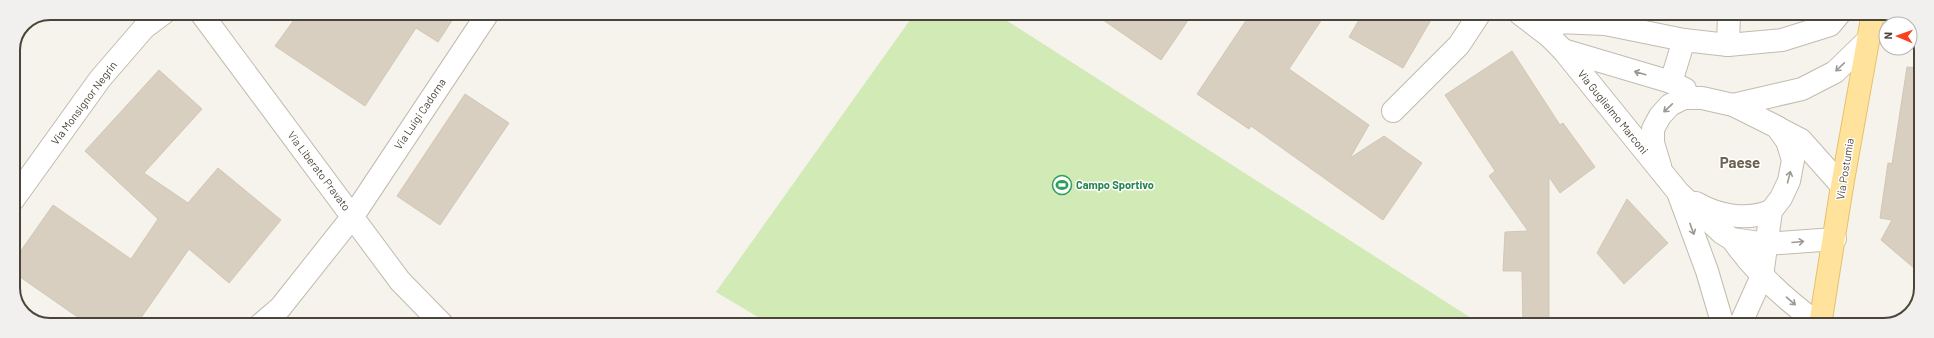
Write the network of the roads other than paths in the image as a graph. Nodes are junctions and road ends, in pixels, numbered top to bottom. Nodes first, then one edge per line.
1 (155, 20) edge
2 (207, 20) edge
3 (483, 20) edge
4 (1475, 20) edge
5 (1528, 20) edge
6 (1729, 20) edge
7 (1834, 20) edge
8 (1872, 20) edge
9 (1684, 40) junction
10 (1868, 40) junction
11 (1556, 43) junction
12 (1728, 45) junction
13 (1672, 82) junction
14 (1702, 98) junction
15 (1733, 105) junction
16 (1393, 111) dead end
17 (1777, 128) junction
18 (1663, 174) junction
19 (1842, 186) junction
20 (20, 190) edge
21 (1678, 192) junction
22 (1771, 211) junction
23 (353, 216) junction
24 (1732, 238) junction
25 (1835, 239) junction
26 (1766, 244) junction
27 (1762, 276) junction
28 (268, 318) edge
29 (436, 318) edge
30 (1720, 318) edge
31 (1743, 318) edge
32 (1812, 318) edge
33 (1821, 318) edge

1 - 20 street, Via Monsignor Negrin
2 - 23 street, Via Liberato Pravato
3 - 23 street, Via Luigi Cadorna
4 - 16 street
5 - 11 street, Via Guglielmo Marconi
6 - 12 street
7 - 12 street
8 - 10 main road, Via Postumia
9 - 11 street
9 - 12 street
9 - 13 street
10 -> 15 street, Via Guglielmo Marconi
10 - 19 main road, Via Postumia
13 -> 11 street, Via Guglielmo Marconi
11 - 18 street, Via Guglielmo Marconi
13 - 14 street, Via Guglielmo Marconi
14 - 15 street, Via Guglielmo Marconi
14 -> 18 street, Via Guglielmo Marconi
15 - 17 street, Via Guglielmo Marconi
17 - 19 street, Via Guglielmo Marconi
22 -> 17 street, Via Guglielmo Marconi
18 - 21 street, Via Guglielmo Marconi
19 - 25 main road, Via Postumia
21 - 22 street
21 - 24 street, Via Guglielmo Marconi
21 -> 30 street, Via Guglielmo Marconi
22 - 26 street, Via Guglielmo Marconi
23 - 28 street, Via Luigi Cadorna
23 - 29 street, Via Liberato Pravato
24 - 26 street, Via Guglielmo Marconi
24 - 27 street, Via Guglielmo Marconi
26 -> 25 street, Via Guglielmo Marconi
25 - 33 main road, Via Postumia
26 - 27 street, Via Guglielmo Marconi
27 - 31 street, Via Guglielmo Marconi
27 -> 32 street, Via Guglielmo Marconi

